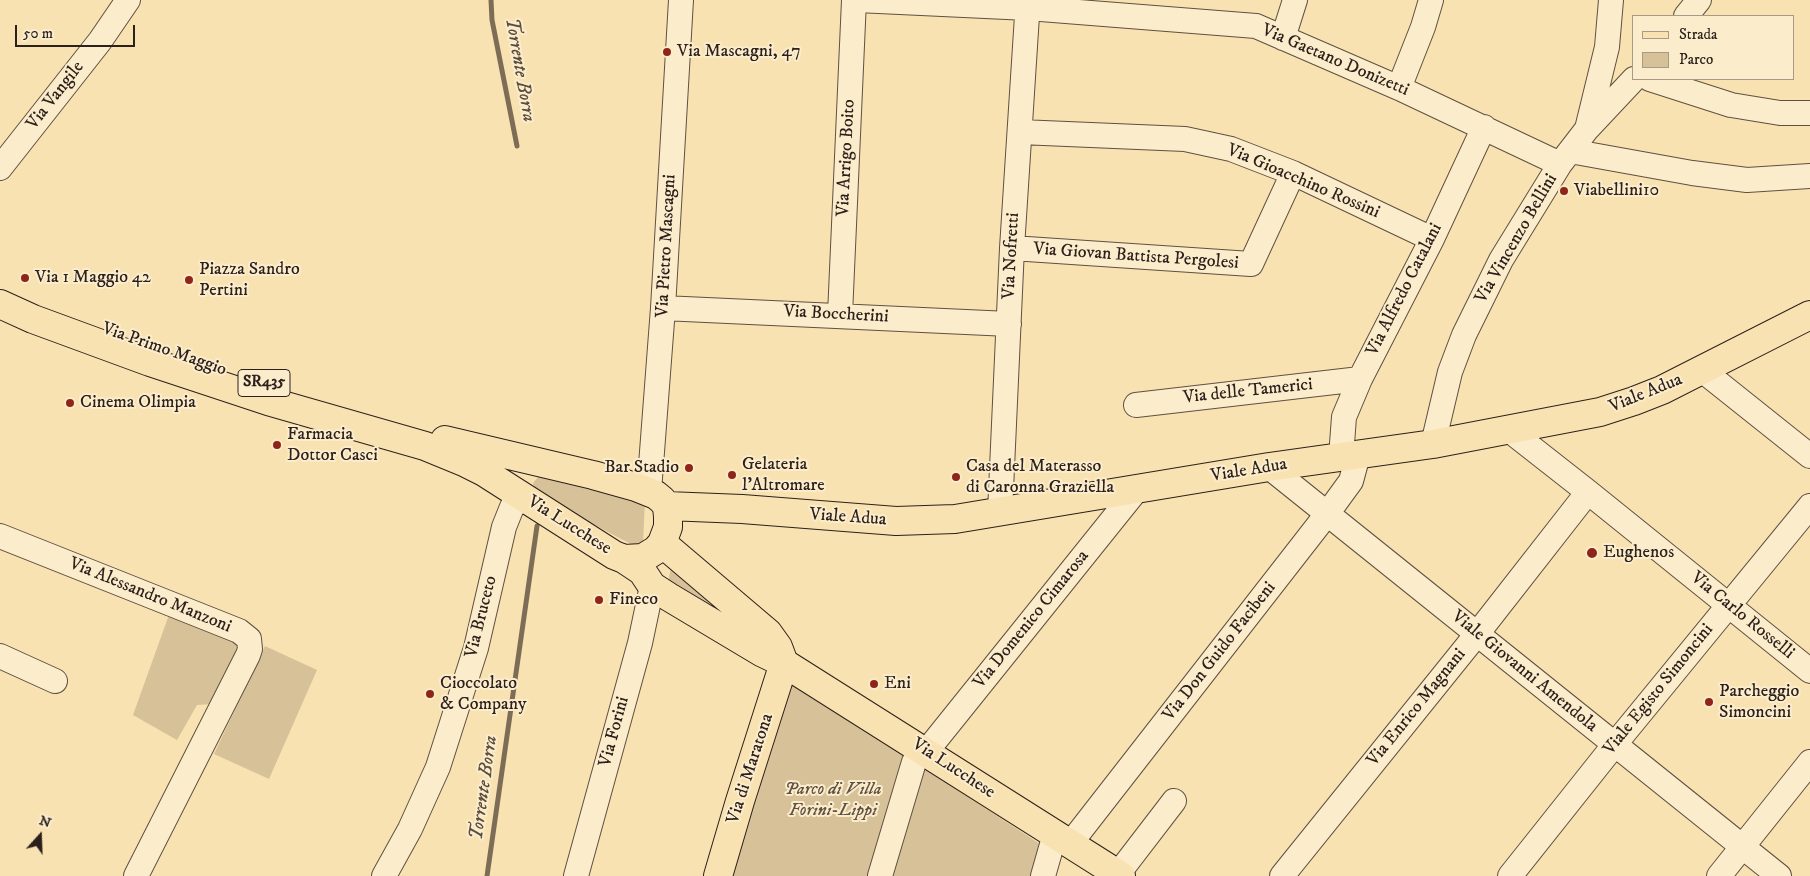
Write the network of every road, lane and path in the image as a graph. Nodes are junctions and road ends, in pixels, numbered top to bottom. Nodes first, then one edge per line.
1 (128, 0) edge
2 (681, 0) edge
3 (855, 0) edge
4 (1295, 0) edge
5 (1431, 0) edge
6 (1611, 0) edge
7 (1699, 0) edge
8 (1028, 4) edge
9 (1687, 15) edge
10 (1283, 38) junction
11 (1604, 61) junction
12 (1632, 72) edge
13 (1633, 80) edge
14 (1653, 80) edge
15 (1399, 88) junction
16 (1810, 113) edge
17 (1484, 127) junction
18 (1587, 129) junction
19 (1020, 132) junction
20 (1565, 157) junction
21 (0, 168) edge
22 (1293, 174) junction
23 (1810, 176) edge
24 (1432, 238) junction
25 (1012, 248) junction
26 (0, 287) edge
27 (0, 304) edge
28 (663, 308) junction
29 (840, 315) junction
30 (1810, 315) edge
31 (1009, 324) junction
32 (1702, 370) junction
33 (1360, 379) junction
34 (1136, 405) dead end
35 (1509, 430) junction
36 (1434, 444) junction
37 (1349, 456) junction
38 (1810, 456) edge
39 (534, 460) junction
40 (1269, 467) junction
41 (1138, 488) junction
42 (1588, 492) junction
43 (519, 495) junction
44 (658, 499) junction
45 (1810, 506) edge
46 (1000, 512) junction
47 (1328, 514) junction
48 (0, 536) edge
49 (662, 543) junction
50 (624, 559) junction
51 (652, 586) junction
52 (1728, 606) junction
53 (1477, 634) junction
54 (0, 656) edge
55 (784, 663) junction
56 (1810, 671) edge
57 (55, 681) dead end
58 (1614, 744) junction
59 (924, 751) junction
60 (1810, 762) edge
61 (1174, 801) dead end
62 (1062, 839) junction
63 (1743, 847) junction
64 (1119, 875) edge
65 (136, 876) edge
66 (384, 876) edge
67 (576, 876) edge
68 (718, 876) edge
69 (880, 876) edge
70 (1043, 876) edge
71 (1282, 876) edge
72 (1510, 876) edge
73 (1719, 876) edge
74 (1779, 876) edge

1 - 21 street, Via Vangile
2 - 28 street, Via Pietro Mascagni
3 - 8 street, Via Gaetano Donizetti
3 - 29 street, Via Arrigo Boito
4 - 10 street
5 - 15 street
6 - 11 street, Via Vincenzo Bellini
7 - 9 street
8 - 10 street, Via Gaetano Donizetti
8 - 19 street, Via Nofretti
10 - 15 street, Via Gaetano Donizetti
11 - 12 street
11 - 18 street, Via Vincenzo Bellini
13 - 18 street
14 - 16 street
15 - 17 street, Via Gaetano Donizetti
17 - 20 street, Via Gaetano Donizetti
17 - 24 street, Via Alfredo Catalani
18 - 20 street, Via Vincenzo Bellini
19 - 22 street, Via Gioacchino Rossini
19 - 25 street, Via Nofretti
20 - 23 street
20 - 36 street, Via Vincenzo Bellini
22 - 24 street, Via Gioacchino Rossini
22 - 25 street, Via Giovan Battista Pergolesi
24 - 33 street, Via Alfredo Catalani
25 - 31 street, Via Nofretti
26 - 39 main road, Via Primo Maggio / SR435
27 - 43 main road, Via Primo Maggio / SR435
28 - 29 street, Via Boccherini
28 - 44 street, Via Pietro Mascagni
29 - 31 street, Via Boccherini
30 - 32 main road, Viale Adua
31 - 46 street, Via Nofretti
32 - 35 main road, Viale Adua
32 - 38 street
33 - 34 street, Via delle Tamerici
33 - 37 street, Via Alfredo Catalani
35 - 36 main road, Viale Adua
35 - 42 street, Via Carlo Rosselli
36 - 37 main road, Viale Adua
37 - 40 main road, Viale Adua
37 - 47 street, Via Don Guido Facibeni
39 - 43 main road
39 - 44 main road
40 - 41 main road, Viale Adua
40 - 47 street, Viale Giovanni Amendola
41 - 46 main road, Viale Adua
41 - 59 street, Via Domenico Cimarosa
42 - 52 street, Via Carlo Rosselli
42 - 53 street, Via Enrico Magnani
43 - 50 main road, Via Lucchese
43 - 66 street, Via Bruceto
44 - 46 main road, Viale Adua
44 - 49 main road
45 - 52 street, Viale Egisto Simoncini
47 - 53 street, Viale Giovanni Amendola
47 - 62 street, Via Don Guido Facibeni
48 - 65 street, Via Alessandro Manzoni
49 - 50 main road
49 - 55 main road
50 - 51 main road, Via Lucchese
51 - 55 main road, Via Lucchese
51 - 67 street, Via Forini
52 - 56 street, Via Carlo Rosselli
52 - 58 street, Viale Egisto Simoncini
53 - 58 street, Viale Giovanni Amendola
53 - 71 street, Via Enrico Magnani
54 - 57 street
55 - 59 main road, Via Lucchese
55 - 68 main road, Via di Maratona
58 - 63 street, Viale Giovanni Amendola
58 - 72 street, Viale Egisto Simoncini
59 - 62 main road, Via Lucchese
59 - 69 street, Via Domenico Cimarosa
60 - 63 street
61 - 64 street
62 - 64 main road, Via Lucchese
62 - 70 street
63 - 73 street
63 - 74 street, Viale Giovanni Amendola

